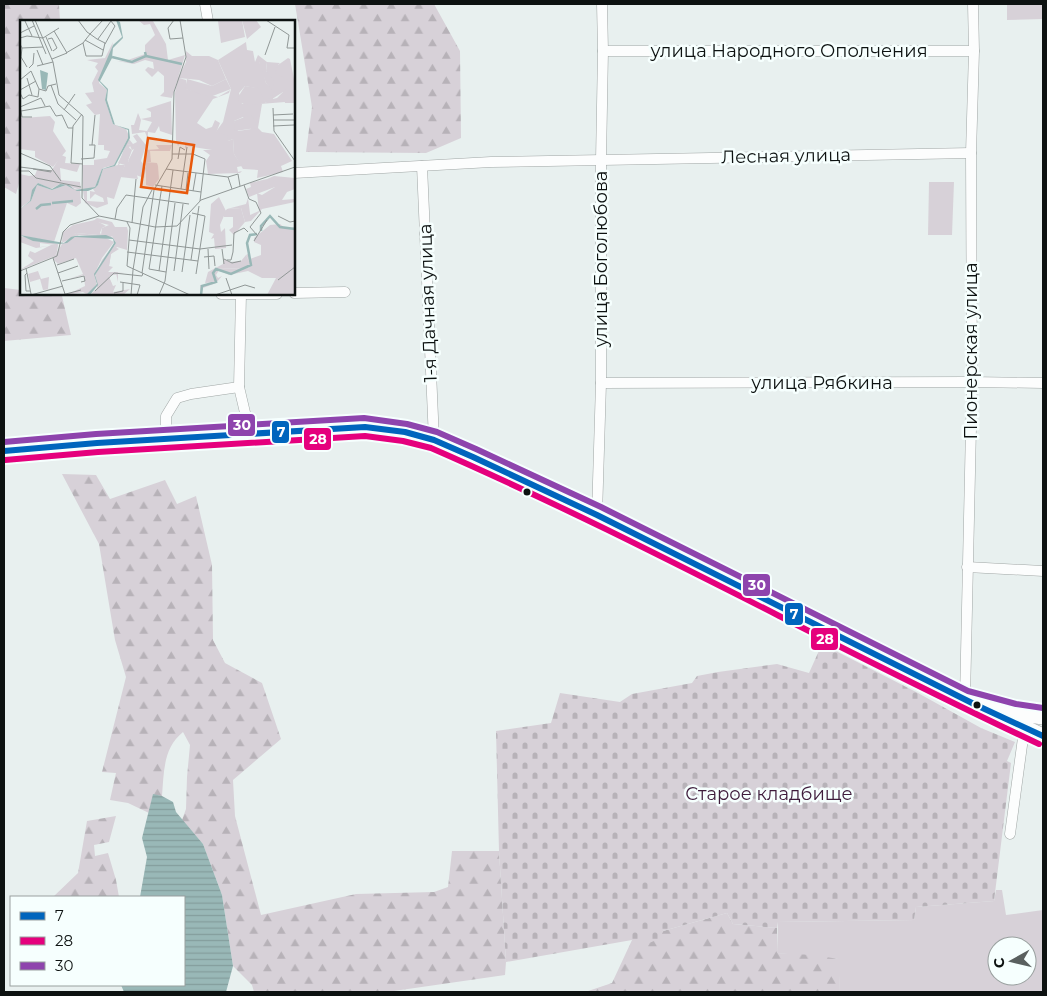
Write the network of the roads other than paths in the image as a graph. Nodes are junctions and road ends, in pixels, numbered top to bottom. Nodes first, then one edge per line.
1 (205, 4) edge
2 (602, 4) edge
3 (973, 4) edge
4 (208, 20) edge
5 (603, 51) junction
6 (974, 51) junction
7 (971, 153) junction
8 (600, 160) junction
9 (422, 166) junction
10 (295, 173) edge
11 (345, 292) dead end
12 (295, 293) edge
13 (241, 295) edge
14 (972, 382) junction
15 (600, 383) junction
16 (1043, 383) edge
17 (239, 387) junction
18 (250, 434) junction
19 (166, 439) junction
20 (434, 440) junction
21 (4, 450) edge
22 (597, 515) junction
23 (967, 567) junction
24 (1043, 571) edge
25 (965, 699) junction
26 (1043, 717) edge
27 (1024, 721) junction
28 (1043, 736) edge
29 (1010, 834) dead end

1 - 4 street
2 - 5 street, улица Боголюбова
3 - 6 street, Пионерская улица
5 - 6 street, улица Народного Ополчения
5 - 8 street, улица Боголюбова
6 - 7 street, Пионерская улица
7 - 8 street, Лесная улица
7 - 14 street, Пионерская улица
8 - 9 street, Лесная улица
8 - 15 street, улица Боголюбова
9 - 10 street, Лесная улица
9 - 20 street, 1-я Дачная улица
11 - 12 street
13 - 17 street
14 - 15 street, улица Рябкина
14 - 16 street, улица Рябкина
14 - 23 street, Пионерская улица
15 - 22 street, улица Боголюбова
17 - 18 street
17 - 19 street
18 - 19 street
18 - 20 street
19 - 21 street
20 - 22 street
22 - 25 street
23 - 24 street
23 - 25 street, Пионерская улица
25 - 27 street
26 - 27 street
27 - 28 street
27 - 29 street

